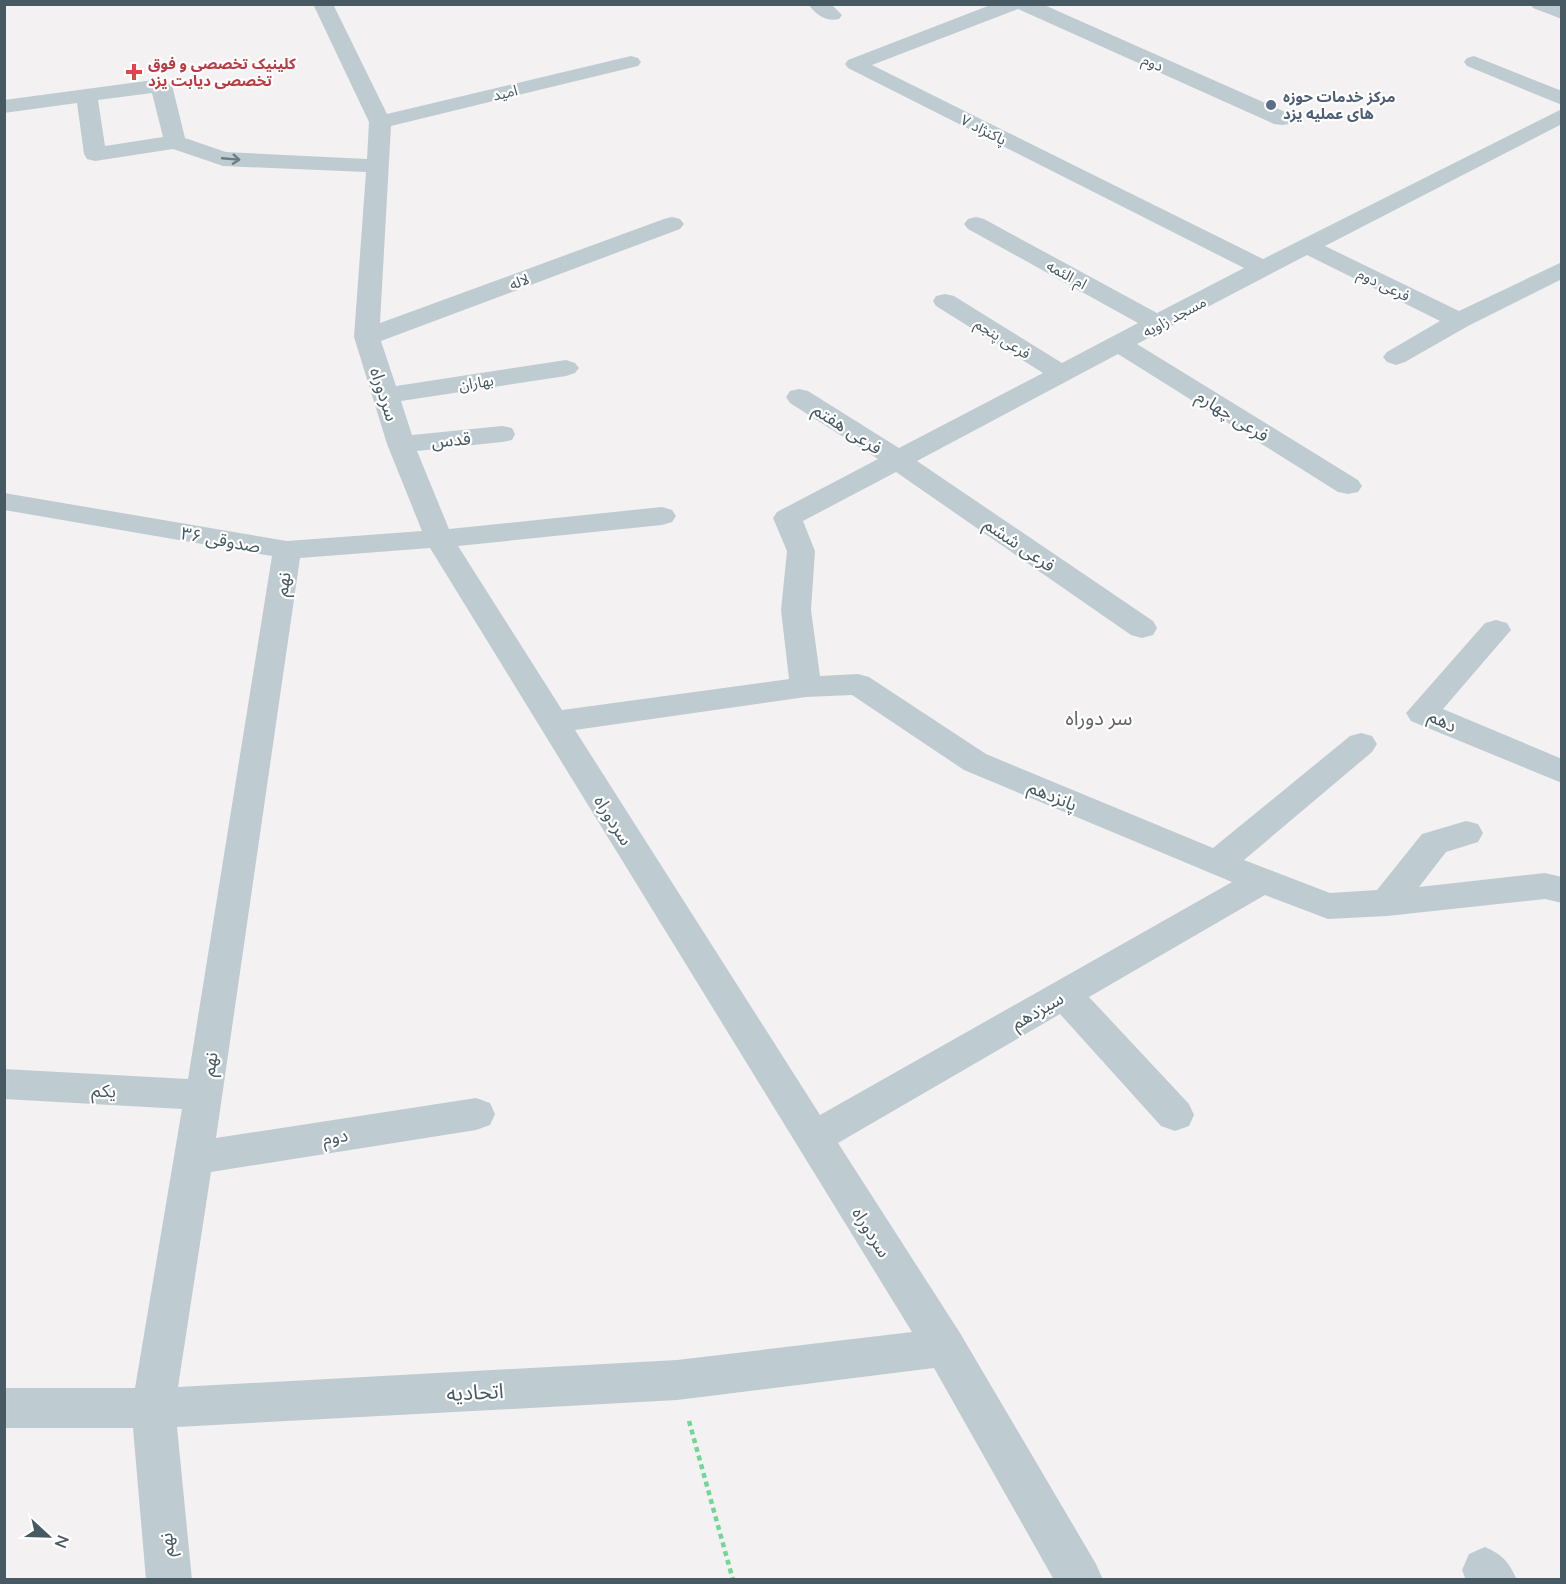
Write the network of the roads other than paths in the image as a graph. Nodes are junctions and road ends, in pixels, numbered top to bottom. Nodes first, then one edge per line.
1 (323, 4) edge
2 (1012, 4) edge
3 (1024, 4) edge
4 (1540, 4) edge
5 (1562, 13) edge
6 (631, 62) dead end
7 (1474, 62) dead end
8 (87, 95) junction
9 (1562, 99) edge
10 (4, 107) edge
11 (1562, 115) edge
12 (1282, 119) dead end
13 (380, 122) junction
14 (175, 142) junction
15 (377, 166) junction
16 (672, 224) dead end
17 (976, 224) dead end
18 (1309, 247) junction
19 (1263, 268) junction
20 (1562, 269) edge
21 (945, 302) dead end
22 (1459, 321) junction
23 (1158, 324) junction
24 (367, 337) junction
25 (1119, 344) junction
26 (1396, 357) dead end
27 (566, 368) dead end
28 (1062, 374) junction
29 (385, 396) junction
30 (799, 397) dead end
31 (502, 434) dead end
32 (401, 444) junction
33 (898, 460) junction
34 (1347, 486) dead end
35 (4, 501) edge
36 (662, 516) dead end
37 (438, 539) junction
38 (287, 550) junction
39 (1142, 628) dead end
40 (1496, 630) dead end
41 (806, 687) junction
42 (553, 722) junction
43 (1361, 744) dead end
44 (1562, 772) edge
45 (1466, 833) dead end
46 (1216, 863) junction
47 (1262, 881) junction
48 (1562, 890) edge
49 (1387, 903) junction
50 (1064, 994) junction
51 (4, 1084) edge
52 (204, 1095) junction
53 (476, 1114) dead end
54 (1175, 1115) dead end
55 (813, 1138) junction
56 (194, 1158) junction
57 (945, 1347) junction
58 (153, 1407) junction
59 (4, 1408) edge
60 (169, 1580) edge
61 (1080, 1580) edge

1 - 13 street, سردوراه
2 - 19 street, پاکنژاد ۷
3 - 12 street, دوم
4 - 5 street
6 - 13 street, امید
7 - 9 street
8 - 10 street
8 - 14 street
8 - 14 street
11 - 18 street, مسجد زاویه
13 - 15 street, سردوراه
14 -> 15 street
15 - 24 street, سردوراه
16 - 24 street, لاله
17 - 23 street, ام الئمه
18 - 19 street, مسجد زاویه
18 - 22 street, فرعی دوم
19 - 23 street, مسجد زاویه
20 - 22 street
21 - 28 street, فرعی پنجم
22 - 26 street
23 - 25 street, مسجد زاویه
24 - 29 street, سردوراه
25 - 28 street, مسجد زاویه
25 - 34 street, فرعی چهارم
27 - 29 street, بهاران
28 - 33 street, مسجد زاویه
29 - 32 street, سردوراه
30 - 33 street, فرعی هفتم
31 - 32 street, قدس
32 - 37 street, سردوراه
33 - 39 street, فرعی ششم
33 - 41 street, مسجد زاویه
35 - 38 street, صدوقی ۳۶
36 - 37 street, صدوقی ۳۶
37 - 38 street, صدوقی ۳۶
37 - 42 street, سردوراه
38 - 52 street, نهم
40 - 44 street, دهم
41 - 42 street, پانزدهم
41 - 46 street, پانزدهم
42 - 55 street, سردوراه
43 - 46 street
45 - 49 street
46 - 47 street, پانزدهم
47 - 49 street, پانزدهم
47 - 50 street, سیزدهم
48 - 49 street, پانزدهم
50 - 54 street
50 - 55 street, سیزدهم
51 - 52 street, یکم
52 - 56 street, نهم
53 - 56 street, دوم
55 - 57 street, سردوراه
56 - 58 street, نهم
57 - 58 street, اتحادیه
57 - 61 street, سردوراه
58 - 59 street, اتحادیه
58 - 60 street, نهم

